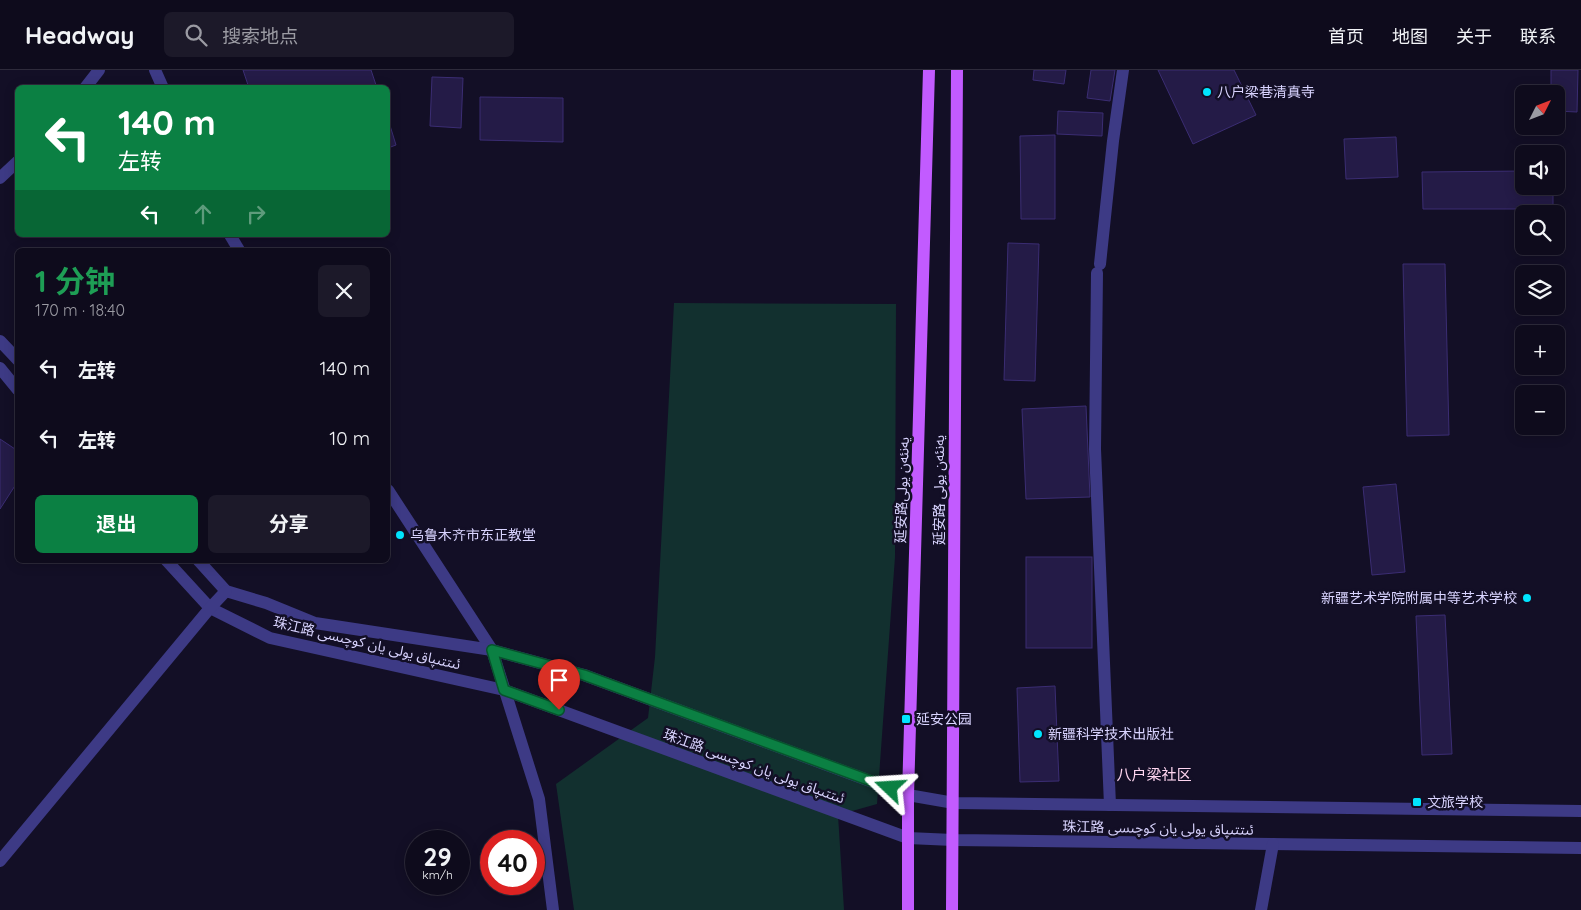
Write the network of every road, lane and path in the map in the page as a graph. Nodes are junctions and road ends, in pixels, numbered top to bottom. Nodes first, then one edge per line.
1 (99, 70) edge
2 (155, 70) edge
3 (929, 70) edge
4 (957, 70) edge
5 (1124, 70) edge
6 (87, 85) edge
7 (162, 85) edge
8 (15, 164) edge
9 (0, 178) edge
10 (231, 237) edge
11 (238, 248) edge
12 (0, 341) edge
13 (15, 357) edge
14 (0, 368) edge
15 (15, 386) edge
16 (390, 493) edge
17 (169, 563) edge
18 (201, 563) edge
19 (226, 591) junction
20 (210, 608) junction
21 (492, 650) junction
22 (504, 690) junction
23 (908, 794) junction
24 (954, 803) junction
25 (1110, 805) junction
26 (1581, 811) edge
27 (908, 838) junction
28 (953, 840) junction
29 (1273, 844) junction
30 (1581, 848) edge
31 (0, 860) edge
32 (553, 910) edge
33 (908, 910) edge
34 (952, 910) edge
35 (1261, 910) edge

1 - 6 street
2 - 7 street
3 - 23 main road, 延安路يەنئەن يولى
4 - 24 main road, 延安路 يەنئەن يولى
5 - 25 street
8 - 9 street
10 - 11 street
12 - 13 street
14 - 15 street
16 - 21 street
17 - 20 street, 珠江路 ئىتتىپاق يولى يان كوچىسى
18 - 19 street
19 - 20 street
19 - 21 street, 珠江路 ئىتتىپاق يولى يان كوچىسى
20 - 22 street, 珠江路 ئىتتىپاق يولى يان كوچىسى
20 - 31 street
21 - 22 street
21 - 23 street, 珠江路 ئىتتىپاق يولى يان كوچىسى
22 - 27 street, 珠江路 ئىتتىپاق يولى يان كوچىسى
22 - 32 street
23 - 24 street, 珠江路 ئىتتىپاق يولى يان كوچىسى
23 - 27 main road, 延安路يەنئەن يولى
24 - 25 street, 珠江路 ئىتتىپاق يولى يان كوچىسى
24 - 28 main road, 延安路 يەنئەن يولى
25 - 26 street, 珠江路 ئىتتىپاق يولى يان كوچىسى
27 - 28 street, 珠江路 ئىتتىپاق يولى يان كوچىسى
27 - 33 main road, 延安路يەنئەن يولى
28 - 29 street, 珠江路 ئىتتىپاق يولى يان كوچىسى
28 - 34 main road, 延安路 يەنئەن يولى
29 - 30 street, 珠江路 ئىتتىپاق يولى يان كوچىسى
29 - 35 street

